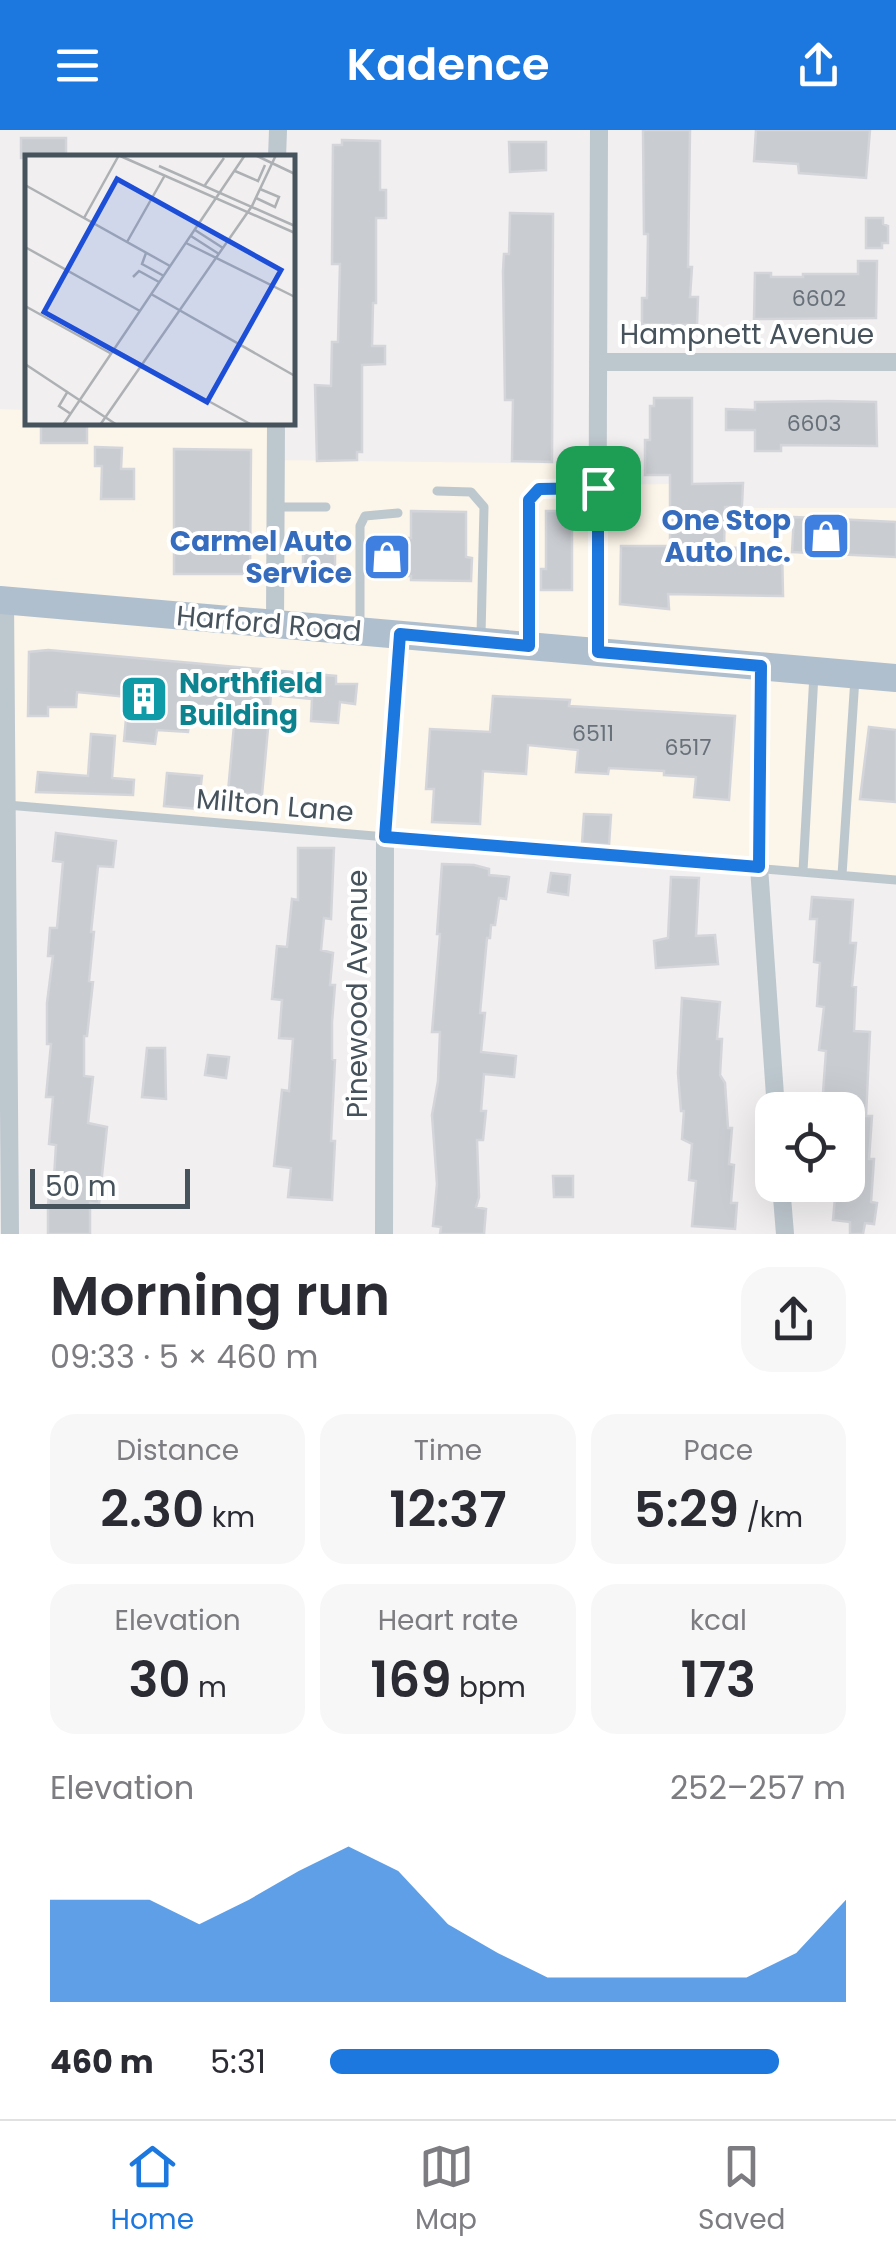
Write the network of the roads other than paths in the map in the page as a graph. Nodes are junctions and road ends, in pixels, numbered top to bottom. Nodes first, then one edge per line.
1 (278, 130) edge
2 (598, 130) edge
3 (277, 155) edge
4 (598, 362) junction
5 (896, 362) edge
6 (276, 425) edge
7 (598, 488) junction
8 (437, 490) dead end
9 (276, 507) junction
10 (326, 507) dead end
11 (398, 514) dead end
12 (3, 600) edge
13 (274, 624) junction
14 (360, 631) junction
15 (400, 634) junction
16 (481, 642) junction
17 (529, 646) junction
18 (598, 652) junction
19 (761, 666) junction
20 (814, 671) junction
21 (855, 676) junction
22 (896, 678) edge
23 (5, 805) edge
24 (385, 837) junction
25 (759, 867) junction
26 (802, 871) junction
27 (842, 875) junction
28 (896, 880) edge
29 (775, 1092) edge
30 (782, 1202) edge
31 (10, 1234) edge
32 (384, 1234) edge
33 (785, 1234) edge

1 - 3 street
2 - 4 street
4 - 5 street, Hampnett Avenue
4 - 7 street
6 - 9 street
7 - 17 lane
7 - 18 street
8 - 16 lane
9 - 10 lane
9 - 13 street
11 - 14 lane
12 - 13 main road, Harford Road
12 - 23 street
13 - 14 main road, Harford Road
14 - 15 main road, Harford Road
15 - 16 main road, Harford Road
15 - 24 street, Pinewood Avenue
16 - 17 main road, Harford Road
17 - 18 main road, Harford Road
18 - 19 main road, Harford Road
19 - 20 main road, Harford Road
19 - 25 street
20 - 21 main road, Harford Road
20 - 26 lane
21 - 22 main road, Harford Road
21 - 27 lane
23 - 24 lane, Milton Lane
23 - 31 street
24 - 25 lane, Milton Lane
24 - 32 street, Pinewood Avenue
25 - 26 lane, Milton Lane
25 - 29 street
26 - 27 lane, Milton Lane
27 - 28 lane, Milton Lane
30 - 33 street

